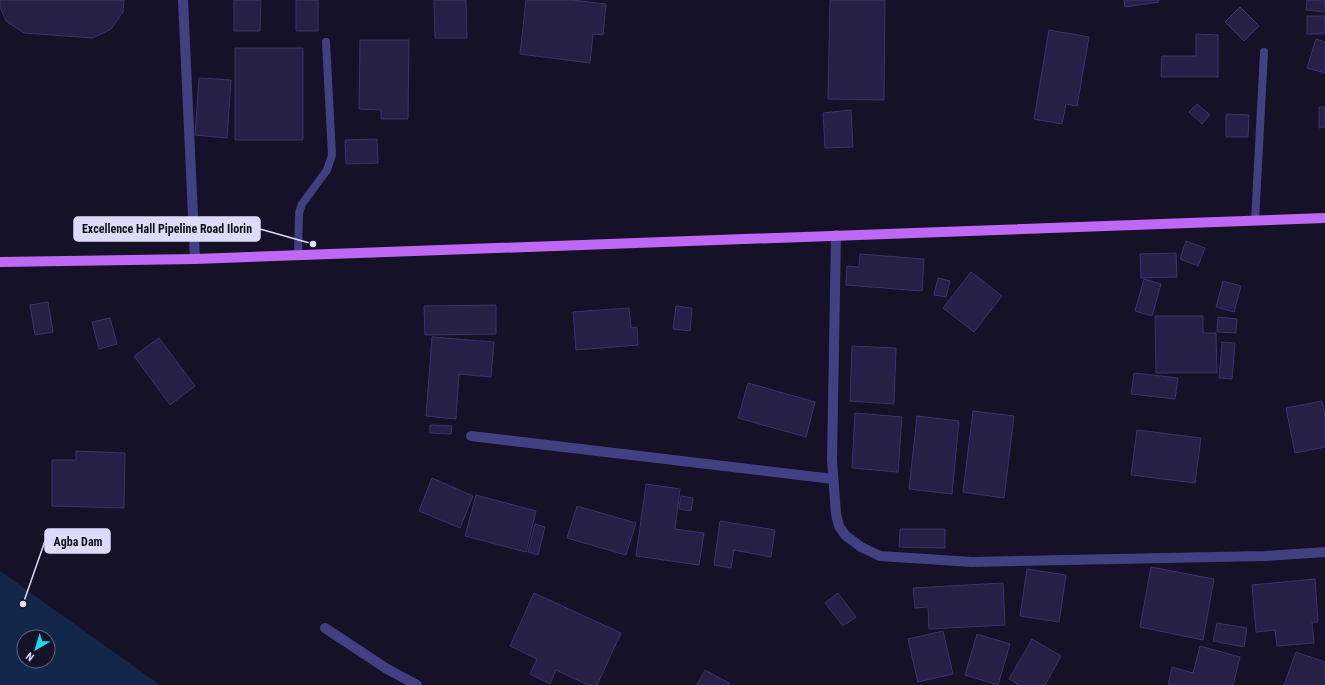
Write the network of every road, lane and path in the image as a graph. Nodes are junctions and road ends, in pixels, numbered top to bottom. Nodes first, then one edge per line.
1 (183, 0) edge
2 (326, 42) dead end
3 (1264, 52) dead end
4 (1325, 218) edge
5 (1255, 221) junction
6 (836, 235) junction
7 (298, 255) junction
8 (196, 259) junction
9 (0, 262) edge
10 (471, 436) dead end
11 (833, 479) junction
12 (1325, 552) edge
13 (325, 628) dead end
14 (417, 685) edge

1 - 8 street
2 - 7 lane
3 - 5 lane
4 - 5 main road
5 - 6 main road
6 - 7 main road
6 - 11 street
7 - 8 main road
8 - 9 main road
10 - 11 street
11 - 12 street
13 - 14 street

